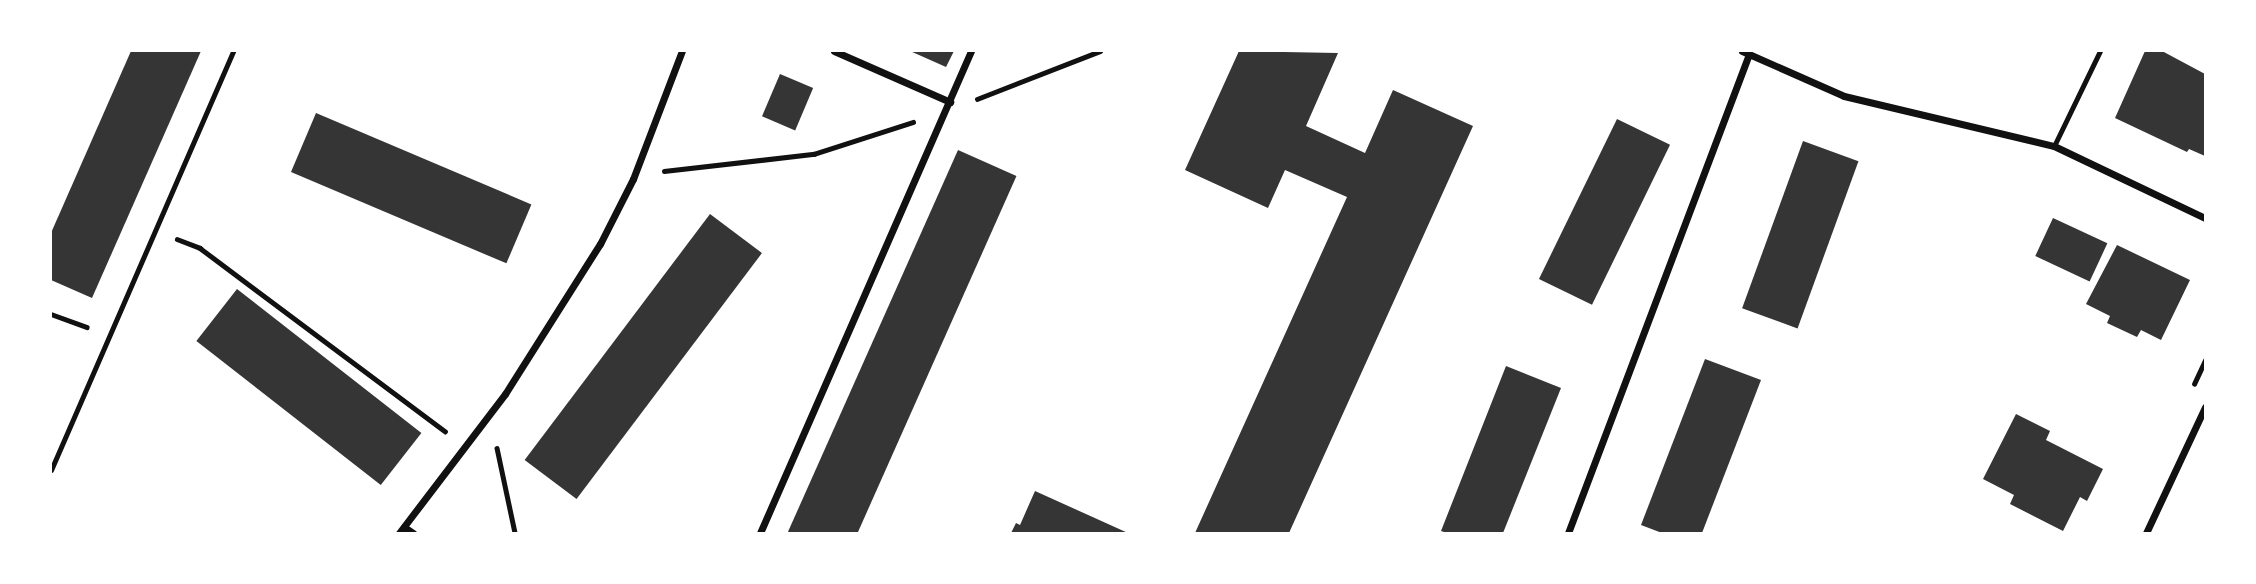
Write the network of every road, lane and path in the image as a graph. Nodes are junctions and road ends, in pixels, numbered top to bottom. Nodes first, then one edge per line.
1 (233, 51) edge
2 (681, 51) edge
3 (834, 51) edge
4 (971, 51) edge
5 (1100, 51) edge
6 (2100, 51) edge
7 (1746, 52) edge
8 (950, 102) junction
9 (946, 112) junction
10 (2054, 146) junction
11 (664, 171) dead end
12 (2205, 218) edge
13 (154, 230) junction
14 (2205, 407) edge
15 (446, 432) dead end
16 (497, 447) dead end
17 (51, 470) edge
18 (402, 530) edge
19 (413, 533) edge
20 (515, 533) edge
21 (760, 533) edge
22 (1568, 533) edge
23 (2146, 533) edge

1 - 13 lane
2 - 18 street
3 - 8 street
4 - 8 street
5 - 9 path
6 - 10 lane
7 - 10 street
7 - 22 street
8 - 9 street
9 - 11 path
9 - 21 street
10 - 12 street
13 - 15 path
13 - 17 lane
14 - 23 street
16 - 20 path
18 - 19 street

